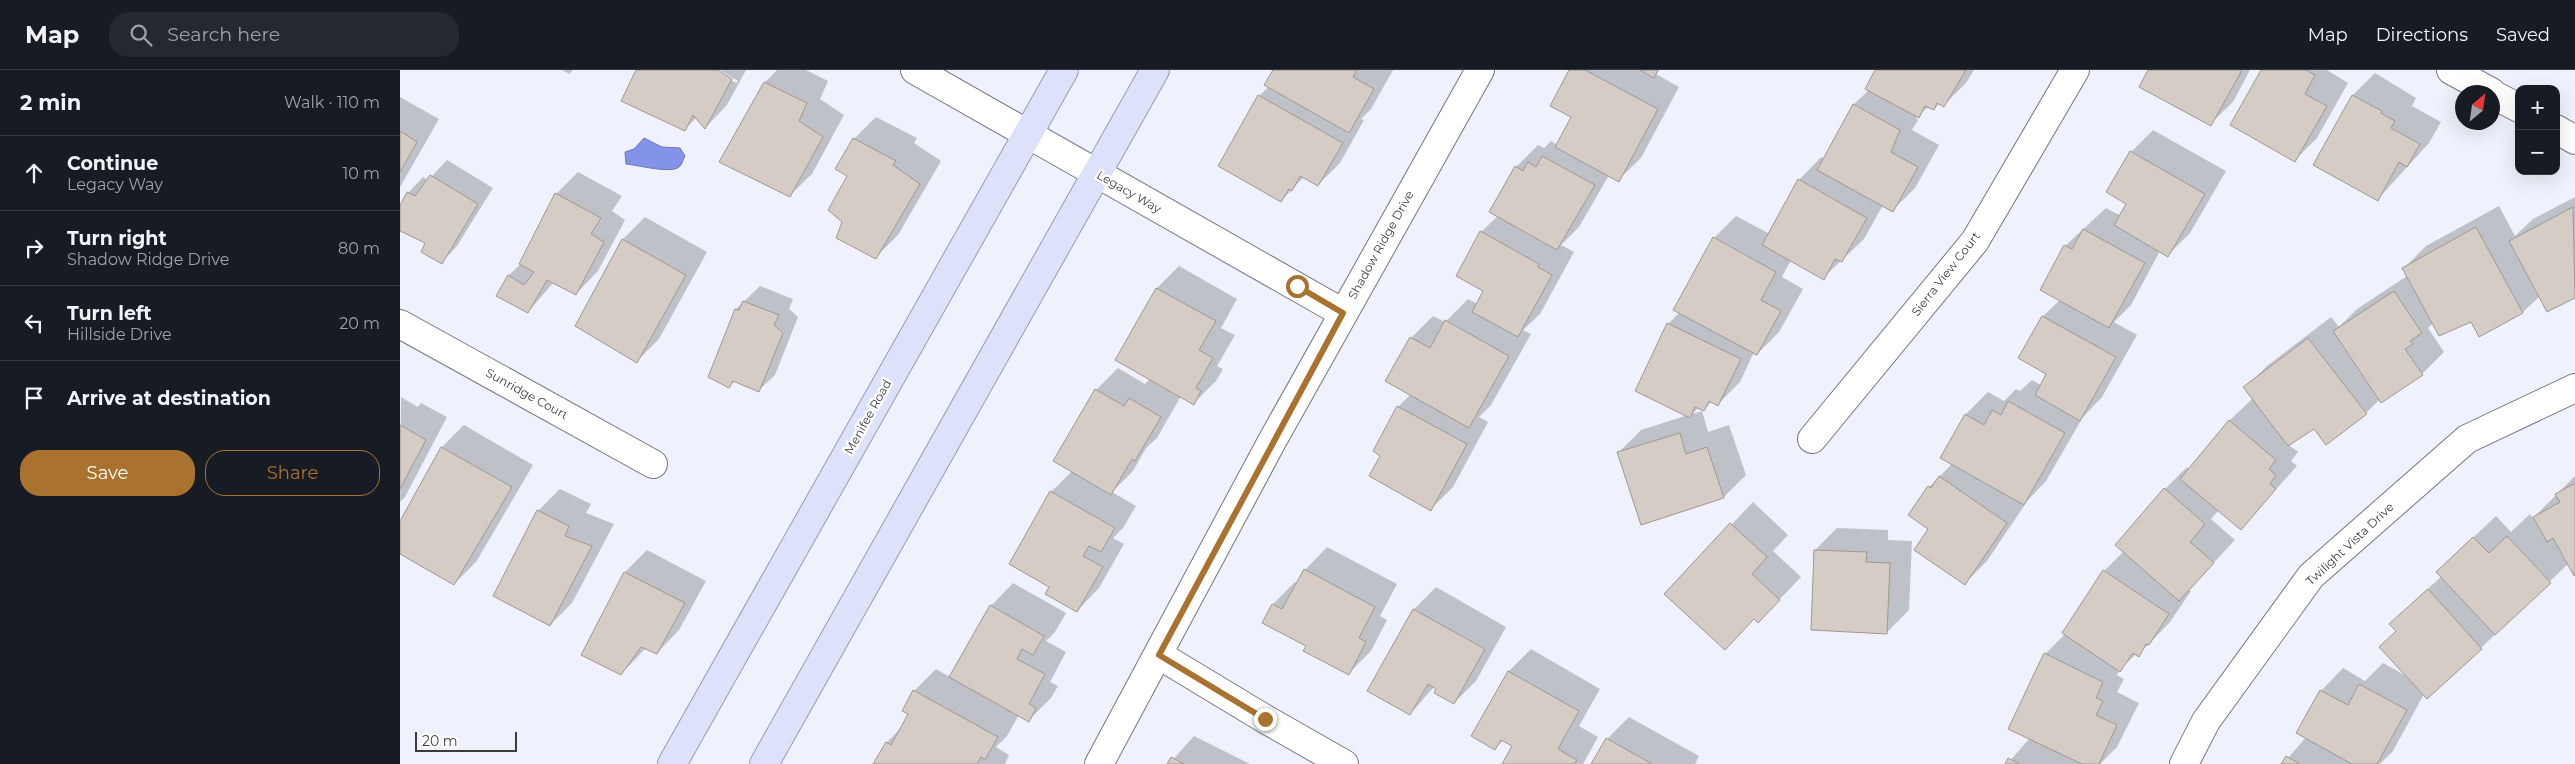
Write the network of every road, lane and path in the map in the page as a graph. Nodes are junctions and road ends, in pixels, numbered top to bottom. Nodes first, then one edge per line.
1 (915, 70) edge
2 (1064, 70) edge
3 (1155, 70) edge
4 (1480, 70) edge
5 (2075, 70) edge
6 (2451, 70) edge
7 (2478, 85) edge
8 (2500, 97) edge
9 (2515, 106) edge
10 (2560, 132) edge
11 (1027, 134) junction
12 (2575, 140) edge
13 (1097, 174) junction
14 (1343, 313) junction
15 (400, 324) edge
16 (2575, 388) edge
17 (1812, 439) dead end
18 (653, 464) dead end
19 (1159, 655) junction
20 (672, 764) edge
21 (764, 764) edge
22 (1099, 764) edge
23 (1344, 764) edge
24 (2184, 764) edge

1 - 11 street, Legacy Way
2 - 11 main road, Menifee Road
3 - 13 main road
4 - 14 street, Shadow Ridge Drive
5 - 17 street, Sierra View Court
6 - 7 street
8 - 9 street
10 - 12 street
11 - 13 street, Legacy Way
11 - 20 main road, Menifee Road
13 - 14 street, Legacy Way
13 - 21 main road
14 - 19 street, Shadow Ridge Drive
15 - 18 street, Sunridge Court
16 - 24 street, Twilight Vista Drive
19 - 22 street, Shadow Ridge Drive
19 - 23 street

